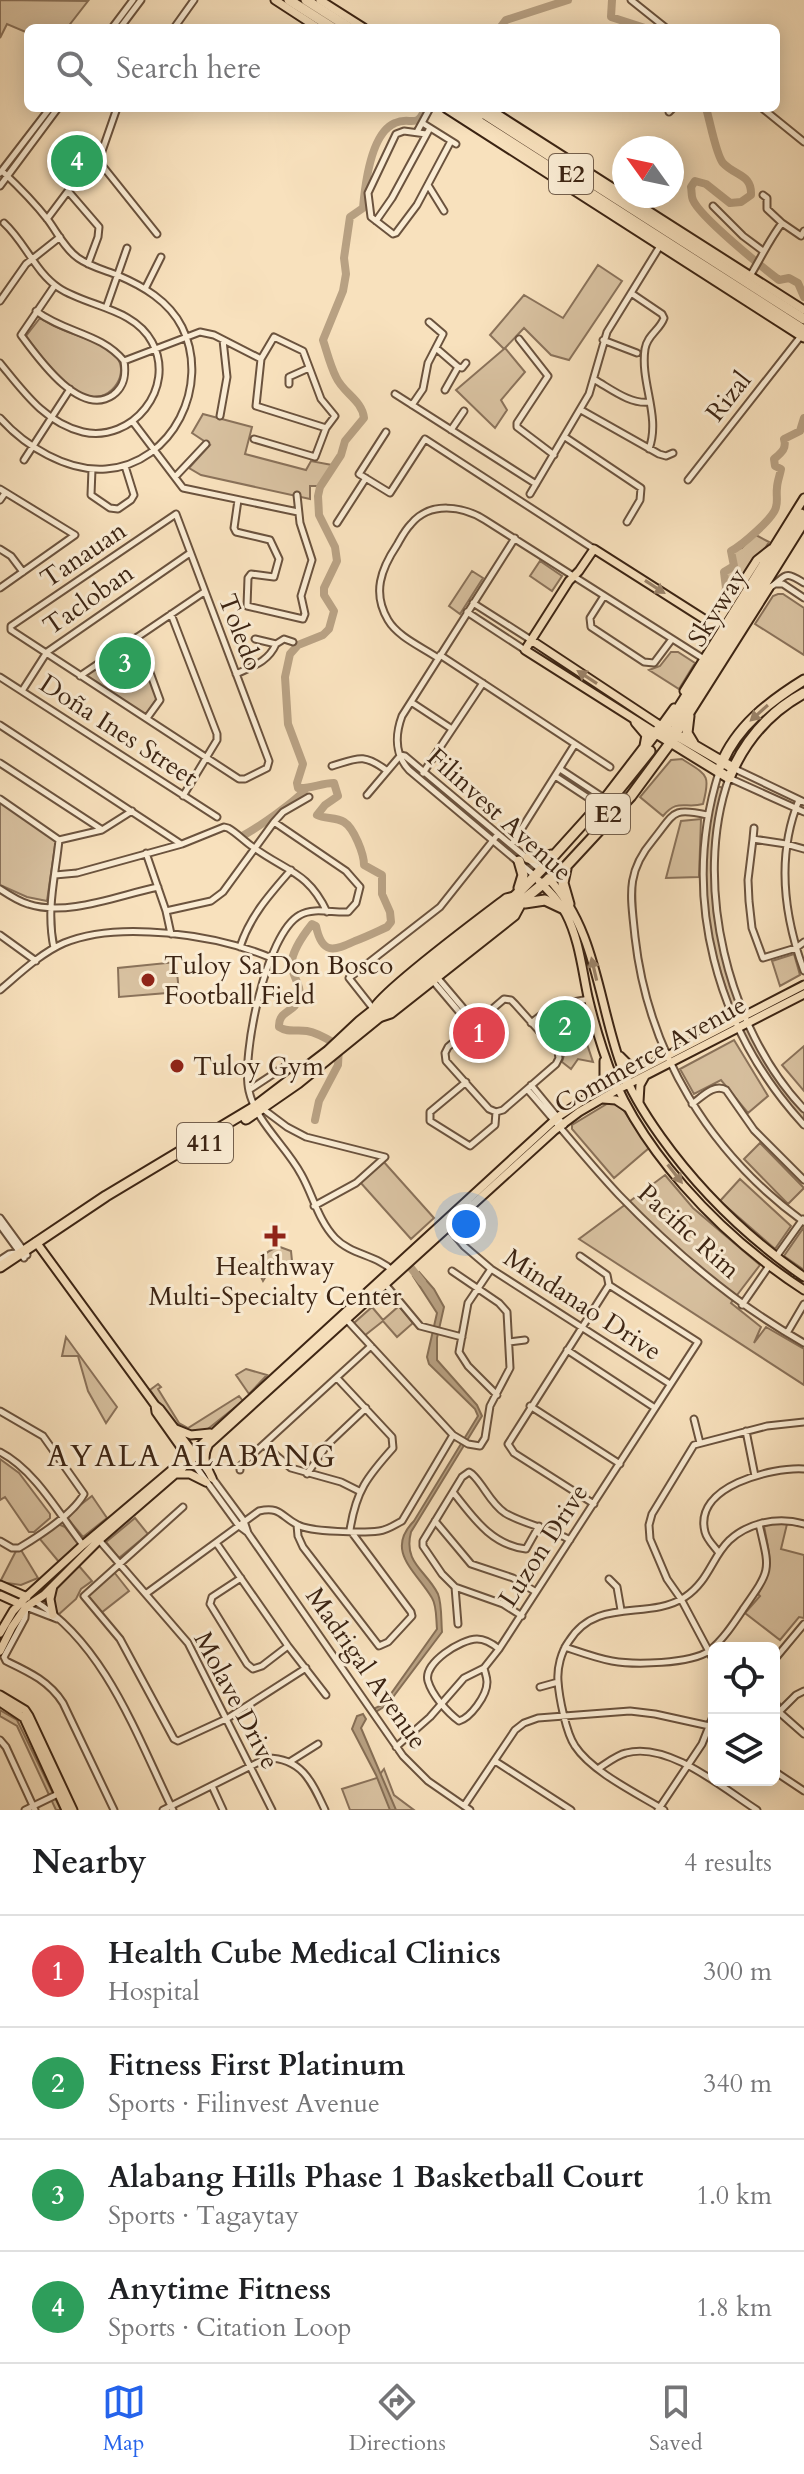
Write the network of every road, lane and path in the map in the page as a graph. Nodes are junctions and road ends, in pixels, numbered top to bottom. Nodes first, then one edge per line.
1 (133, 0) edge
2 (141, 0) edge
3 (194, 0) edge
4 (277, 0) edge
5 (291, 0) edge
6 (300, 0) edge
7 (306, 0) edge
8 (317, 0) edge
9 (631, 0) edge
10 (126, 15) junction
11 (116, 24) edge
12 (122, 24) edge
13 (177, 24) edge
14 (314, 24) edge
15 (329, 24) edge
16 (337, 24) edge
17 (344, 24) edge
18 (355, 24) edge
19 (661, 24) edge
20 (47, 112) edge
21 (55, 112) edge
22 (116, 112) edge
23 (429, 112) edge
24 (451, 112) edge
25 (452, 112) edge
26 (466, 112) edge
27 (474, 112) edge
28 (481, 112) edge
29 (492, 112) edge
30 (492, 112) edge
31 (767, 112) edge
32 (426, 129) junction
33 (804, 142) edge
34 (3, 174) edge
35 (427, 184) junction
36 (0, 186) edge
37 (612, 188) edge
38 (763, 195) dead end
39 (713, 206) dead end
40 (644, 208) edge
41 (444, 211) dead end
42 (47, 219) junction
43 (376, 221) junction
44 (4, 223) dead end
45 (782, 223) junction
46 (804, 231) edge
47 (157, 234) dead end
48 (60, 237) junction
49 (660, 246) junction
50 (127, 248) dead end
51 (763, 251) junction
52 (161, 257) dead end
53 (32, 258) junction
54 (88, 264) junction
55 (117, 275) junction
56 (750, 276) junction
57 (55, 285) junction
58 (145, 289) junction
59 (631, 293) junction
60 (0, 301) edge
61 (106, 308) junction
62 (36, 311) junction
63 (429, 322) dead end
64 (803, 324) edge
65 (187, 338) junction
66 (519, 339) dead end
67 (223, 340) junction
68 (603, 340) junction
69 (436, 348) junction
70 (155, 349) junction
71 (637, 353) dead end
72 (261, 359) junction
73 (124, 361) junction
74 (0, 363) edge
75 (466, 363) dead end
76 (458, 367) junction
77 (309, 368) junction
78 (595, 380) junction
79 (289, 384) dead end
80 (70, 389) junction
81 (445, 390) dead end
82 (395, 394) dead end
83 (650, 402) junction
84 (412, 405) junction
85 (581, 410) junction
86 (464, 411) dead end
87 (220, 416) dead end
88 (0, 418) edge
89 (51, 418) junction
90 (133, 422) junction
91 (326, 428) junction
92 (451, 430) junction
93 (386, 432) dead end
94 (565, 437) junction
95 (254, 439) dead end
96 (206, 444) dead end
97 (33, 447) junction
98 (154, 449) junction
99 (649, 449) junction
100 (673, 453) dead end
101 (554, 455) junction
102 (24, 460) dead end
103 (125, 466) junction
104 (92, 469) junction
105 (175, 477) junction
106 (366, 478) junction
107 (688, 480) dead end
108 (536, 484) junction
109 (2, 491) edge
110 (530, 494) dead end
111 (297, 495) dead end
112 (804, 498) edge
113 (0, 500) edge
114 (238, 500) junction
115 (298, 512) junction
116 (803, 512) edge
117 (176, 514) joint
118 (627, 522) dead end
119 (337, 523) dead end
120 (515, 538) junction
121 (0, 549) edge
122 (594, 549) junction
123 (771, 549) junction
124 (190, 553) junction
125 (772, 567) junction
126 (23, 572) junction
127 (573, 576) junction
128 (804, 583) edge
129 (772, 586) junction
130 (0, 588) edge
131 (204, 592) junction
132 (604, 596) junction
133 (742, 598) junction
134 (804, 598) edge
135 (473, 603) junction
136 (467, 612) junction
137 (171, 614) junction
138 (719, 628) junction
139 (137, 637) junction
140 (255, 639) dead end
141 (672, 639) junction
142 (531, 640) junction
143 (293, 642) dead end
144 (276, 644) junction
145 (525, 650) junction
146 (45, 654) junction
147 (439, 656) junction
148 (704, 659) junction
149 (236, 674) junction
150 (80, 676) junction
151 (0, 677) edge
152 (804, 680) edge
153 (483, 683) junction
154 (22, 691) junction
155 (804, 693) edge
156 (411, 702) junction
157 (674, 708) junction
158 (689, 716) junction
159 (147, 718) junction
160 (640, 718) junction
161 (0, 725) edge
162 (452, 729) junction
163 (666, 734) junction
164 (575, 744) junction
165 (644, 749) junction
166 (695, 753) junction
167 (400, 755) junction
168 (207, 757) junction
169 (657, 762) junction
170 (0, 763) edge
171 (332, 766) dead end
172 (610, 767) dead end
173 (720, 767) junction
174 (560, 769) junction
175 (386, 770) junction
176 (423, 773) junction
177 (731, 773) junction
178 (555, 776) junction
179 (367, 795) dead end
180 (183, 796) junction
181 (309, 797) dead end
182 (0, 799) edge
183 (801, 801) edge
184 (602, 802) junction
185 (795, 809) junction
186 (132, 811) junction
187 (804, 812) edge
188 (707, 815) junction
189 (217, 817) dead end
190 (274, 822) junction
191 (754, 828) dead end
192 (102, 830) junction
193 (498, 834) junction
194 (753, 839) junction
195 (59, 840) junction
196 (493, 840) junction
197 (182, 844) junction
198 (512, 844) junction
199 (786, 844) junction
200 (254, 848) junction
201 (804, 849) edge
202 (557, 851) junction
203 (146, 853) junction
204 (524, 859) junction
205 (569, 864) junction
206 (291, 870) junction
207 (538, 873) junction
208 (55, 875) junction
209 (546, 882) junction
210 (158, 887) junction
211 (0, 889) edge
212 (518, 899) junction
213 (566, 906) junction
214 (49, 908) junction
215 (166, 911) junction
216 (327, 912) junction
217 (171, 934) junction
218 (0, 935) edge
219 (804, 942) edge
220 (240, 947) junction
221 (54, 948) junction
222 (796, 948) junction
223 (269, 957) junction
224 (36, 961) junction
225 (804, 971) edge
226 (430, 975) junction
227 (804, 985) edge
228 (2, 986) edge
229 (804, 994) edge
230 (600, 997) junction
231 (589, 999) junction
232 (377, 1014) junction
233 (746, 1019) junction
234 (531, 1023) junction
235 (473, 1024) junction
236 (736, 1024) junction
237 (616, 1050) junction
238 (603, 1051) junction
239 (669, 1059) junction
240 (287, 1065) dead end
241 (645, 1071) junction
242 (627, 1080) junction
243 (466, 1082) junction
244 (618, 1086) junction
245 (529, 1087) junction
246 (249, 1090) junction
247 (590, 1096) junction
248 (601, 1099) junction
249 (692, 1104) junction
250 (641, 1107) junction
251 (259, 1109) junction
252 (804, 1109) edge
253 (630, 1110) junction
254 (496, 1112) junction
255 (560, 1123) junction
256 (804, 1125) edge
257 (804, 1180) edge
258 (314, 1206) junction
259 (0, 1218) edge
260 (804, 1220) edge
261 (446, 1224) junction
262 (0, 1225) edge
263 (37, 1244) junction
264 (24, 1254) junction
265 (580, 1256) dead end
266 (776, 1257) junction
267 (0, 1260) edge
268 (769, 1266) junction
269 (0, 1267) edge
270 (491, 1269) junction
271 (452, 1271) dead end
272 (394, 1272) junction
273 (0, 1274) edge
274 (804, 1277) edge
275 (385, 1284) junction
276 (609, 1285) junction
277 (478, 1288) junction
278 (804, 1290) edge
279 (804, 1304) edge
280 (742, 1305) junction
281 (346, 1319) junction
282 (582, 1327) junction
283 (787, 1333) junction
284 (462, 1337) junction
285 (525, 1340) dead end
286 (509, 1342) junction
287 (804, 1343) edge
288 (371, 1346) junction
289 (567, 1350) junction
290 (337, 1378) junction
291 (670, 1384) junction
292 (497, 1395) junction
293 (155, 1405) junction
294 (530, 1406) junction
295 (366, 1408) junction
296 (655, 1408) junction
297 (0, 1411) edge
298 (694, 1419) dead end
299 (804, 1422) edge
300 (174, 1427) junction
301 (216, 1430) junction
302 (746, 1431) junction
303 (453, 1435) junction
304 (210, 1443) junction
305 (700, 1443) junction
306 (264, 1445) junction
307 (0, 1452) edge
308 (192, 1456) junction
309 (620, 1464) junction
310 (804, 1469) edge
311 (240, 1470) dead end
312 (307, 1474) junction
313 (173, 1475) junction
314 (755, 1476) junction
315 (209, 1480) junction
316 (359, 1491) junction
317 (453, 1492) junction
318 (594, 1504) junction
319 (183, 1507) dead end
320 (61, 1518) junction
321 (435, 1521) junction
322 (241, 1524) junction
323 (759, 1524) junction
324 (804, 1524) edge
325 (297, 1525) junction
326 (539, 1526) junction
327 (350, 1530) junction
328 (99, 1540) junction
329 (570, 1540) junction
330 (0, 1541) edge
331 (217, 1544) junction
332 (83, 1545) junction
333 (719, 1553) junction
334 (120, 1563) junction
335 (241, 1578) junction
336 (609, 1579) dead end
337 (55, 1584) junction
338 (0, 1585) edge
339 (455, 1587) junction
340 (536, 1592) junction
341 (147, 1593) junction
342 (0, 1595) edge
343 (26, 1597) junction
344 (681, 1599) junction
345 (35, 1601) junction
346 (23, 1606) junction
347 (621, 1610) junction
348 (522, 1616) junction
349 (55, 1617) junction
350 (458, 1624) dead end
351 (804, 1624) edge
352 (0, 1633) edge
353 (718, 1642) edge
354 (288, 1646) junction
355 (565, 1647) junction
356 (499, 1649) junction
357 (708, 1649) edge
358 (0, 1651) edge
359 (708, 1651) edge
360 (780, 1653) edge
361 (306, 1668) junction
362 (484, 1668) junction
363 (558, 1682) junction
364 (540, 1687) dead end
365 (804, 1691) edge
366 (0, 1695) edge
367 (326, 1695) dead end
368 (0, 1702) edge
369 (442, 1704) junction
370 (780, 1711) edge
371 (565, 1715) junction
372 (780, 1716) edge
373 (228, 1718) junction
374 (708, 1726) edge
375 (708, 1734) edge
376 (804, 1734) edge
377 (0, 1740) edge
378 (318, 1744) dead end
379 (396, 1747) junction
380 (291, 1761) junction
381 (495, 1761) junction
382 (251, 1767) junction
383 (689, 1767) junction
384 (599, 1768) junction
385 (780, 1775) edge
386 (212, 1786) junction
387 (804, 1791) edge
388 (62, 1792) junction
389 (34, 1808) edge
390 (172, 1808) edge
391 (467, 1808) edge
392 (660, 1809) edge
393 (25, 1810) edge
394 (66, 1810) edge
395 (73, 1810) edge
396 (114, 1810) edge
397 (163, 1810) edge
398 (223, 1810) edge
399 (272, 1810) edge
400 (325, 1810) edge
401 (571, 1810) edge
402 (757, 1810) edge

1 - 10 street
2 - 10 street
3 - 13 street
4 - 14 highway
5 - 15 highway
6 - 16 highway
7 - 17 highway
8 - 18 highway
9 - 19 street
10 - 11 street
10 - 12 street
20 - 34 street
21 - 34 street
22 - 47 street
23 - 32 street
24 - 49 main road
25 - 64 highway, E2
26 - 64 highway, E2
27 - 64 highway, E2
28 - 64 highway, E2
29 - 64 highway, E2
30 - 37 main road
31 - 33 street
32 - 35 street
32 - 43 street
32 - 43 street
34 - 36 street
34 - 42 street
35 - 41 street
35 - 43 street
38 - 45 street
39 - 51 street
40 - 56 main road
42 - 48 street
42 - 54 street
44 - 53 street
45 - 46 street
45 - 51 street
48 - 53 street
48 - 54 street
49 - 59 street
49 - 64 main road
50 - 55 street
51 - 56 street
52 - 58 street
53 - 57 street
53 - 60 street
54 - 55 street
55 - 58 street
55 - 61 street
56 - 64 main road
57 - 61 street
57 - 62 street
58 - 65 street
59 - 68 street
59 - 83 street
61 - 70 street
62 - 73 street
62 - 80 street
63 - 69 street
64 - 107 street, Rizal
65 - 67 street
65 - 70 street
65 - 98 street
66 - 101 street
67 - 72 street
67 - 87 street
68 - 71 street
68 - 78 street
69 - 76 street
69 - 84 street
70 - 73 street
70 - 90 street
72 - 77 street
72 - 91 street
73 - 80 street
74 - 89 street
75 - 76 street
76 - 81 street
77 - 79 street
77 - 91 street
78 - 83 street
78 - 85 street
80 - 89 street
82 - 84 street
83 - 99 street
84 - 92 street
85 - 94 street
85 - 99 street
86 - 92 street
88 - 97 street
89 - 90 street
89 - 97 street
90 - 98 street
91 - 95 street
92 - 108 street
93 - 106 street
94 - 101 street
94 - 118 street
96 - 105 street
97 - 102 street
97 - 104 street
98 - 103 street
98 - 105 street
99 - 100 street
101 - 108 street
103 - 104 street
103 - 104 street
105 - 114 street
106 - 119 street
106 - 122 street
108 - 110 street
109 - 113 street
109 - 126 street
111 - 115 street
112 - 123 main road
114 - 115 street
114 - 115 street
116 - 125 highway, Skyway / E2
117 - 124 street, Toledo
117 - 146 street, Tanauan
120 - 127 street
120 - 135 street
120 - 147 street
121 - 126 street
122 - 127 main road
122 -> 138 main road
123 - 133 main road
123 - 138 main road
124 - 131 street, Toledo
124 - 146 street, Tacloban
125 - 129 highway, E2
125 - 133 highway
125 - 163 highway, Skyway / E2
126 - 130 street
127 - 132 street
127 - 142 main road
128 - 129 street
129 - 134 street
129 - 158 main road
131 - 137 street
131 - 149 street, Toledo
132 - 141 street
132 - 141 street
133 - 138 main road
135 - 136 street
135 - 142 street
136 - 145 street
136 - 147 street
137 - 139 street
137 - 168 street
138 - 148 main road
139 - 150 street
139 - 159 street
140 - 144 street
141 - 148 street
142 - 145 main road
160 -> 142 main road
143 - 144 street
144 - 149 street
145 - 160 main road
146 - 150 street
146 - 154 street, Tacloban
147 - 153 street
147 - 156 street
148 - 157 main road
149 - 168 street, Toledo
150 - 159 street
151 - 154 street, Doña Ines Street
152 -> 173 highway
153 - 162 street
153 - 164 street
154 - 180 street, Doña Ines Street
155 - 177 highway
156 - 162 street
156 - 167 street
157 - 160 main road
157 - 163 main road
158 - 163 main road
158 - 166 highway
159 - 168 street
160 - 163 main road
160 - 165 highway
161 - 186 street
162 - 176 street
163 - 165 highway, 411
163 - 166 highway
163 - 169 highway, 411
163 - 207 highway, Skyway / E2
163 - 209 highway, Skyway / E2
164 - 172 street
164 - 174 street
165 - 184 highway, 411
166 - 169 highway
166 - 173 highway
167 - 175 street
167 - 176 street, Filinvest Avenue
167 - 196 street, Filinvest Avenue
168 - 180 street
169 - 205 highway, 411
170 - 192 street
171 - 175 street
173 - 177 highway
173 - 188 street
174 - 178 street
174 - 184 street
175 - 179 street
176 - 193 street, Filinvest Avenue
177 - 183 street
177 - 185 street
177 - 233 street
178 - 184 street
178 - 198 street
180 - 189 street, Doña Ines Street
181 - 190 street
182 - 195 street
183 - 185 street
184 - 202 highway, 411
185 - 187 street
185 - 199 street
186 - 192 street
186 - 197 street
188 - 236 street
188 - 239 street
190 - 200 street
190 - 216 street
191 - 194 street
192 - 195 street
193 - 196 street
193 - 198 street, Filinvest Avenue
194 - 199 street
194 - 222 street
195 - 208 street
196 - 204 street, Filinvest Avenue
196 - 232 street
197 - 200 street
197 - 203 street
198 - 204 street, Filinvest Avenue
199 - 201 street
199 - 222 street
200 - 206 street
200 - 215 street
202 - 204 highway
202 - 207 highway, 411
203 - 208 street
203 - 210 street
204 - 207 street, Filinvest Avenue
204 - 207 street, Filinvest Avenue
204 - 212 highway
205 - 209 highway, 411
205 - 213 highway
206 - 216 street
206 - 220 street
207 - 209 main road, Filinvest Avenue
207 - 212 highway, 411
208 - 214 street
209 - 212 highway, 411
209 - 213 main road, Filinvest Avenue
210 - 214 street
210 - 215 street
211 - 214 street
212 - 213 highway
212 - 226 highway, 411
212 - 226 main road, 411
212 - 232 main road, 411
230 -> 213 main road, Filinvest Avenue
213 - 231 main road, Filinvest Avenue
214 - 221 street
215 - 217 street
216 - 223 street
217 - 220 street
217 - 221 street
218 - 224 street
219 - 222 street
220 - 223 street
221 - 224 street
222 - 225 street
223 - 246 street
224 - 228 street
226 - 232 highway, 411
226 - 235 street
227 - 233 main road, Commerce Avenue
229 - 233 main road, Commerce Avenue
230 - 231 main road
230 - 237 main road, Filinvest Avenue
231 - 234 street
231 - 238 main road, Filinvest Avenue
232 - 251 highway, 411
233 - 236 main road, Commerce Avenue
233 - 252 street
234 - 235 street
234 - 245 street
235 - 243 street
236 - 239 main road, Commerce Avenue
236 - 256 street
237 - 241 main road
237 - 242 main road, Filinvest Avenue
238 - 244 main road, Filinvest Avenue
238 - 247 main road
239 - 241 main road, Commerce Avenue
239 - 249 street
240 - 246 street
241 - 242 main road, Commerce Avenue
241 - 250 main road
242 - 244 main road, Commerce Avenue
242 - 250 main road, Filinvest Avenue
243 - 254 street
243 - 254 street
244 - 247 main road, Commerce Avenue
244 - 248 main road, Commerce Avenue
244 - 253 main road, Filinvest Avenue
245 - 254 street
245 - 255 street, Pacific Rim
246 - 251 street
247 - 255 main road, Commerce Avenue
248 - 253 main road
248 - 255 main road, Commerce Avenue
249 - 257 street
249 - 260 street
250 - 266 main road, Filinvest Avenue
251 - 258 street
251 - 258 street
251 - 263 highway, 411
253 -> 268 main road, Filinvest Avenue
255 - 261 main road, Commerce Avenue
255 - 280 street, Pacific Rim
258 - 272 street
259 - 264 street
260 - 266 street
261 - 270 street, Mindanao Drive
261 - 272 main road, Commerce Avenue
262 - 264 street
263 - 264 highway, 411
263 - 293 main road, Madrigal Avenue
264 - 267 street
264 - 269 highway, 411
264 - 273 highway, 411
265 - 276 street
266 - 274 main road, Filinvest Avenue
268 - 278 main road, Filinvest Avenue
268 - 280 street
270 - 277 street
270 - 282 street, Mindanao Drive
271 - 277 street
272 - 275 main road, Commerce Avenue
272 - 301 main road, Commerce Avenue
275 - 281 main road, Commerce Avenue
275 - 284 street
276 - 282 street
276 - 291 street, Luzon Drive
277 - 284 street
277 - 286 street
279 - 283 street
280 - 283 street, Pacific Rim
281 - 288 street
281 - 304 main road, Commerce Avenue
282 - 289 street
282 - 291 street, Mindanao Drive
283 - 287 street, Pacific Rim
284 - 292 street
285 - 286 street
286 - 292 street
288 - 290 street
288 - 303 street
289 - 294 street
289 - 296 street
290 - 295 street
290 - 306 street
291 - 296 street, Luzon Drive
292 - 303 street
293 - 300 main road, Madrigal Avenue
293 - 308 main road, Madrigal Avenue
294 - 309 street
294 - 318 street
295 - 312 street
295 - 316 street
296 - 309 street, Luzon Drive
297 - 320 street
298 - 305 street
299 - 302 street
300 - 301 main road
300 - 308 main road, Madrigal Avenue
301 - 308 main road, Commerce Avenue
302 - 305 street
302 - 314 street
303 - 327 street
304 - 308 main road, Commerce Avenue
304 - 315 main road
305 - 344 street
306 - 311 street
306 - 312 street
307 - 320 street
308 - 313 main road, Commerce Avenue
308 - 315 street, Madrigal Avenue
308 - 332 main road, Commerce Avenue
309 - 318 street, Luzon Drive
310 - 314 street
312 - 316 street
313 - 315 main road
313 - 328 main road, Commerce Avenue
314 - 333 street
315 - 322 street, Madrigal Avenue
316 - 327 street
317 - 321 street
317 - 326 street
317 - 326 street
318 - 329 street, Luzon Drive
319 - 334 street
320 - 330 street
320 - 332 street
321 - 339 street
321 - 340 street
322 - 325 street
322 - 331 street
322 - 379 street, Madrigal Avenue
323 - 324 street
323 - 333 street
323 - 353 street
325 - 327 street
325 - 327 street
326 - 329 street
328 - 334 street, Molave Drive
328 - 337 main road, Commerce Avenue
329 - 340 street, Luzon Drive
331 - 335 street
331 - 341 street
332 - 343 main road, Commerce Avenue
333 - 344 street
334 - 341 street, Molave Drive
334 - 373 street
335 - 354 street
335 - 354 street
336 - 347 street
337 - 345 main road, Commerce Avenue
337 - 349 main road
338 - 343 main road
339 - 348 street
339 - 350 street
340 - 348 street, Luzon Drive
341 - 373 street, Molave Drive
342 - 346 main road
343 - 345 main road
343 - 346 main road, Commerce Avenue
344 - 347 street
344 - 357 street
345 - 346 main road, Commerce Avenue
345 - 349 street
346 - 349 street
346 - 352 main road, Commerce Avenue
346 - 358 main road, Commerce Avenue
346 - 396 street
347 - 355 street
348 - 356 street, Luzon Drive
349 - 390 street
351 - 360 street
354 - 361 street
355 - 359 street
355 - 363 street
356 - 362 street, Luzon Drive
356 - 369 street
361 - 367 street
361 - 373 street
362 - 369 street, Luzon Drive
362 - 369 street
363 - 364 street
363 - 371 street
365 - 370 street
366 - 388 main road
368 - 388 main road
369 - 379 street, Luzon Drive
371 - 374 street
371 - 381 street
371 - 384 street
372 - 376 street
373 - 382 street, Molave Drive
375 - 383 street
377 - 389 street
378 - 380 street
379 - 391 street, Madrigal Avenue
380 - 382 street
380 - 400 street
381 - 391 street
381 - 401 street
382 - 386 street
382 - 399 street, Molave Drive
383 - 384 street
383 - 392 street
383 - 402 street
384 - 392 street
385 - 387 street
386 - 390 street
386 - 398 street
388 - 389 street
388 - 394 main road
388 - 395 main road
389 - 393 street
390 - 397 street

